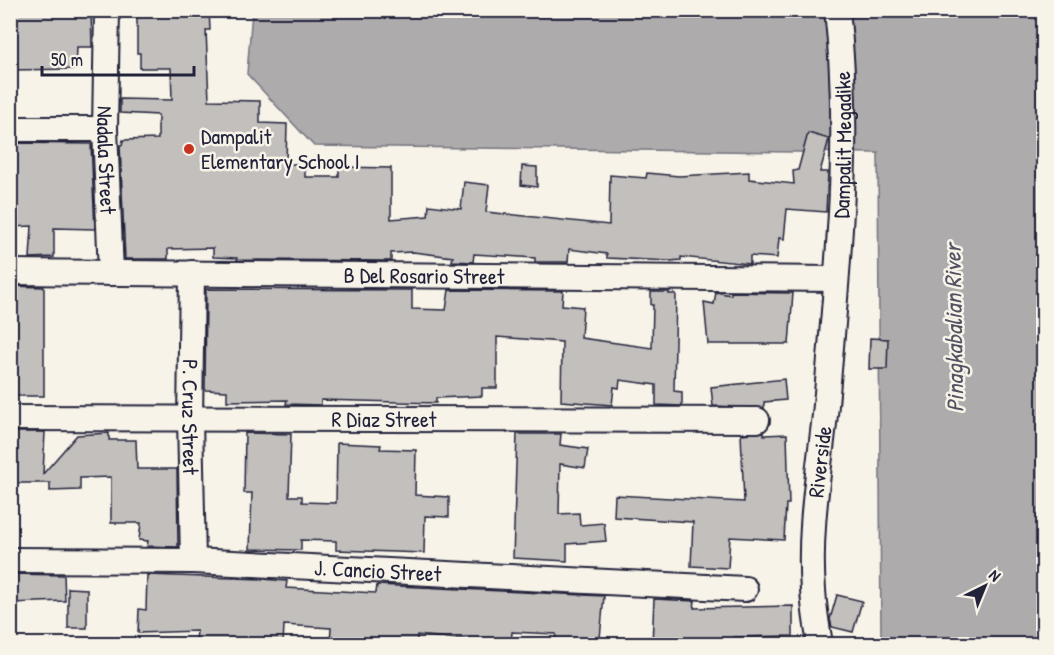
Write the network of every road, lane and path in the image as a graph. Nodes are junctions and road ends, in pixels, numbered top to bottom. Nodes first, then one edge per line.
1 (107, 10) edge
2 (837, 10) edge
3 (10, 129) edge
4 (105, 129) junction
5 (10, 272) edge
6 (111, 273) junction
7 (192, 273) junction
8 (836, 279) junction
9 (10, 418) edge
10 (190, 419) junction
11 (757, 420) dead end
12 (10, 560) edge
13 (193, 561) junction
14 (745, 589) dead end
15 (820, 645) edge

1 - 4 street, Nadala Street
2 - 8 street, Dampalit Megadike
3 - 4 street
4 - 6 street, Nadala Street
5 - 6 street, B Del Rosario Street
6 - 7 street, B Del Rosario Street
7 - 8 street, B Del Rosario Street
7 - 10 street, P. Cruz Street
8 - 15 street, Riverside
9 - 10 street, R Diaz Street
10 - 11 street, R Diaz Street
10 - 13 street, P. Cruz Street
12 - 13 street, J. Cancio Street
13 - 14 street, J. Cancio Street

